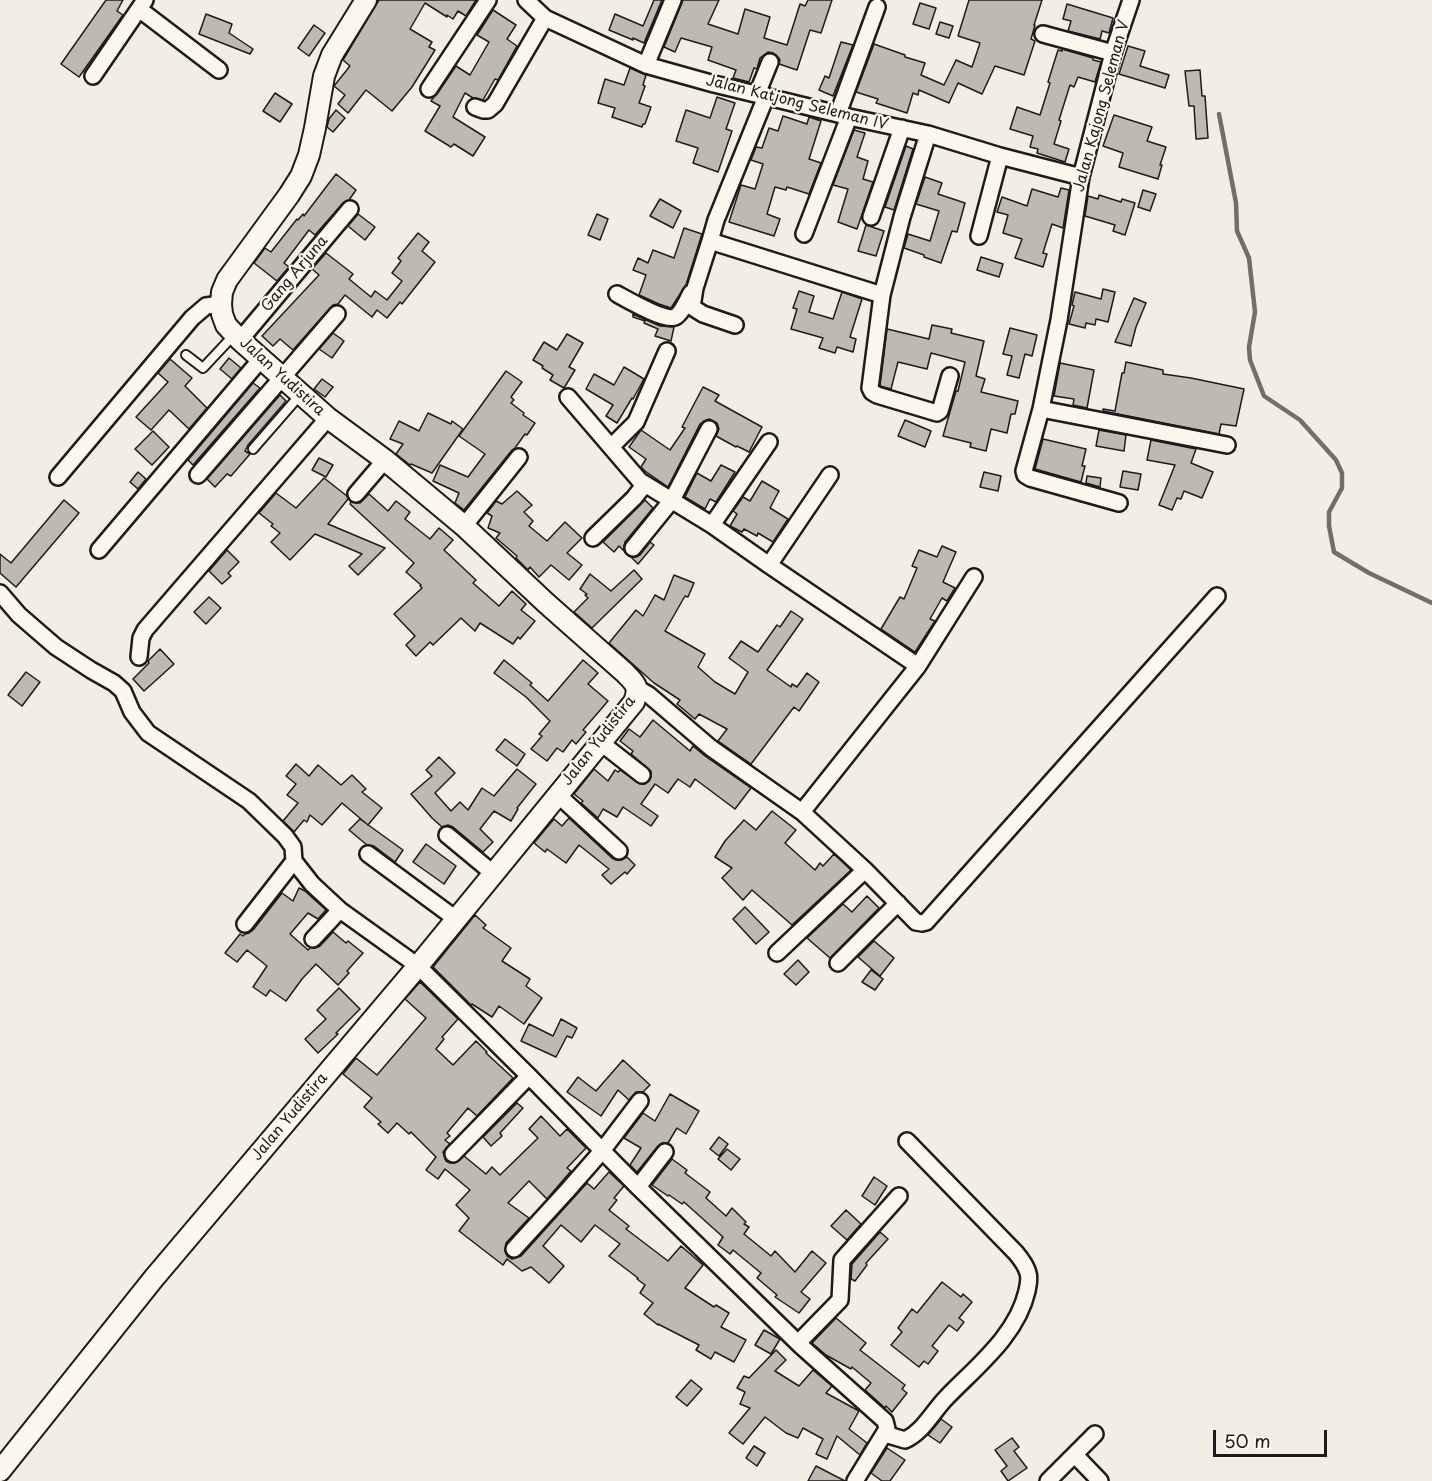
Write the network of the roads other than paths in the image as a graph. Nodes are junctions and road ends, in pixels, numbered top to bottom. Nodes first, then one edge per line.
1 (366, 0) edge
2 (488, 0) edge
3 (526, 0) edge
4 (673, 0) edge
5 (1131, 0) edge
6 (142, 4) edge
7 (877, 7) dead end
8 (545, 18) junction
9 (1043, 34) dead end
10 (1113, 53) junction
11 (770, 62) dead end
12 (646, 65) junction
13 (219, 70) dead end
14 (93, 76) dead end
15 (429, 89) dead end
16 (761, 95) junction
17 (475, 107) dead end
18 (843, 116) junction
19 (902, 128) junction
20 (928, 134) junction
21 (1000, 156) junction
22 (1081, 177) junction
23 (350, 209) dead end
24 (871, 217) dead end
25 (804, 234) dead end
26 (979, 236) dead end
27 (710, 241) junction
28 (694, 288) junction
29 (618, 294) dead end
30 (882, 295) junction
31 (221, 303) junction
32 (336, 314) dead end
33 (735, 325) dead end
34 (237, 337) junction
35 (667, 351) dead end
36 (186, 355) dead end
37 (261, 358) junction
38 (950, 376) dead end
39 (282, 378) junction
40 (301, 394) junction
41 (567, 397) dead end
42 (1041, 409) junction
43 (328, 418) junction
44 (709, 429) dead end
45 (769, 442) dead end
46 (1227, 445) dead end
47 (611, 447) junction
48 (253, 449) dead end
49 (519, 457) dead end
50 (386, 460) junction
51 (198, 475) dead end
52 (830, 475) dead end
53 (58, 477) dead end
54 (645, 484) junction
55 (356, 494) dead end
56 (672, 500) junction
57 (1119, 503) dead end
58 (712, 525) junction
59 (464, 526) junction
60 (593, 538) dead end
61 (633, 548) dead end
62 (99, 550) dead end
63 (769, 565) junction
64 (974, 577) dead end
65 (0, 592) edge
66 (1217, 596) dead end
67 (139, 657) dead end
68 (918, 666) junction
69 (637, 688) junction
70 (600, 742) junction
71 (642, 775) dead end
72 (557, 794) junction
73 (802, 812) junction
74 (447, 835) dead end
75 (619, 851) dead end
76 (368, 854) dead end
77 (294, 861) junction
78 (865, 870) junction
79 (494, 874) junction
80 (898, 903) junction
81 (340, 910) junction
82 (456, 919) junction
83 (245, 924) dead end
84 (313, 939) dead end
85 (777, 953) dead end
86 (838, 963) dead end
87 (418, 966) junction
88 (529, 1076) junction
89 (640, 1101) dead end
90 (907, 1141) dead end
91 (602, 1151) junction
92 (665, 1152) dead end
93 (453, 1154) dead end
94 (638, 1187) junction
95 (899, 1196) dead end
96 (514, 1249) dead end
97 (798, 1343) junction
98 (885, 1434) junction
99 (1095, 1434) dead end
100 (1075, 1455) junction
101 (0, 1471) edge
102 (855, 1481) edge
103 (1048, 1481) edge
104 (1100, 1481) edge

1 - 31 street
2 - 15 street
3 - 8 street, Jalan Katjong Seleman IV
4 - 12 street
5 - 10 street, Jalan Kajong Seleman V
6 - 13 street
6 - 14 street
7 - 18 street
8 - 12 street, Jalan Katjong Seleman IV
8 - 17 street
9 - 10 street
10 - 22 street, Jalan Kajong Seleman V
11 - 16 street
12 - 16 street, Jalan Katjong Seleman IV
16 - 18 street, Jalan Katjong Seleman IV
16 - 27 street
18 - 19 street, Jalan Katjong Seleman IV
18 - 25 street
19 - 20 street, Jalan Katjong Seleman IV
19 - 24 street
20 - 21 street, Jalan Katjong Seleman IV
20 - 30 street
21 - 22 street, Jalan Katjong Seleman IV
21 - 26 street
22 - 42 street, Jalan Kajong Seleman V
23 - 34 street, Gang Arjuna
27 - 28 street
27 - 30 street
28 - 29 street
28 - 33 street
30 - 38 street
31 - 34 street, Jalan Yudistira
31 - 53 street
32 - 39 street
34 - 36 lane
34 - 37 street, Jalan Yudistira
35 - 47 street
37 - 39 street, Jalan Yudistira
37 - 62 street
39 - 40 street, Jalan Yudistira
39 - 51 street
40 - 43 street, Jalan Yudistira
40 - 48 lane
41 - 47 street
42 - 46 street
42 - 57 street, Jalan Kajong Seleman V
43 - 50 street, Jalan Yudistira
43 - 67 street
44 - 56 street
45 - 58 street
47 - 54 street
49 - 59 street
50 - 55 street
50 - 59 street, Jalan Yudistira
52 - 63 street
54 - 56 street
54 - 60 street
56 - 58 street
56 - 61 street
58 - 63 street
59 - 69 street, Jalan Yudistira
63 - 68 street
64 - 68 street
65 - 77 street
66 - 80 street
68 - 73 street
69 - 70 street, Jalan Yudistira
69 - 73 street
70 - 71 street
70 - 72 street, Jalan Yudistira
72 - 75 street
72 - 79 street, Jalan Yudistira
73 - 78 street
74 - 79 street
76 - 82 street
77 - 81 street
77 - 83 street
78 - 80 street
78 - 85 street
79 - 82 street, Jalan Yudistira
80 - 86 street
81 - 84 street
81 - 87 street
82 - 87 street, Jalan Yudistira
87 - 88 street
87 - 101 street, Jalan Yudistira
88 - 91 street
88 - 93 street
89 - 91 street
90 - 98 street
91 - 94 street
91 - 96 street
92 - 94 street
94 - 97 street
95 - 97 street
97 - 98 street
98 - 102 street
99 - 100 street
100 - 103 street
100 - 104 street

